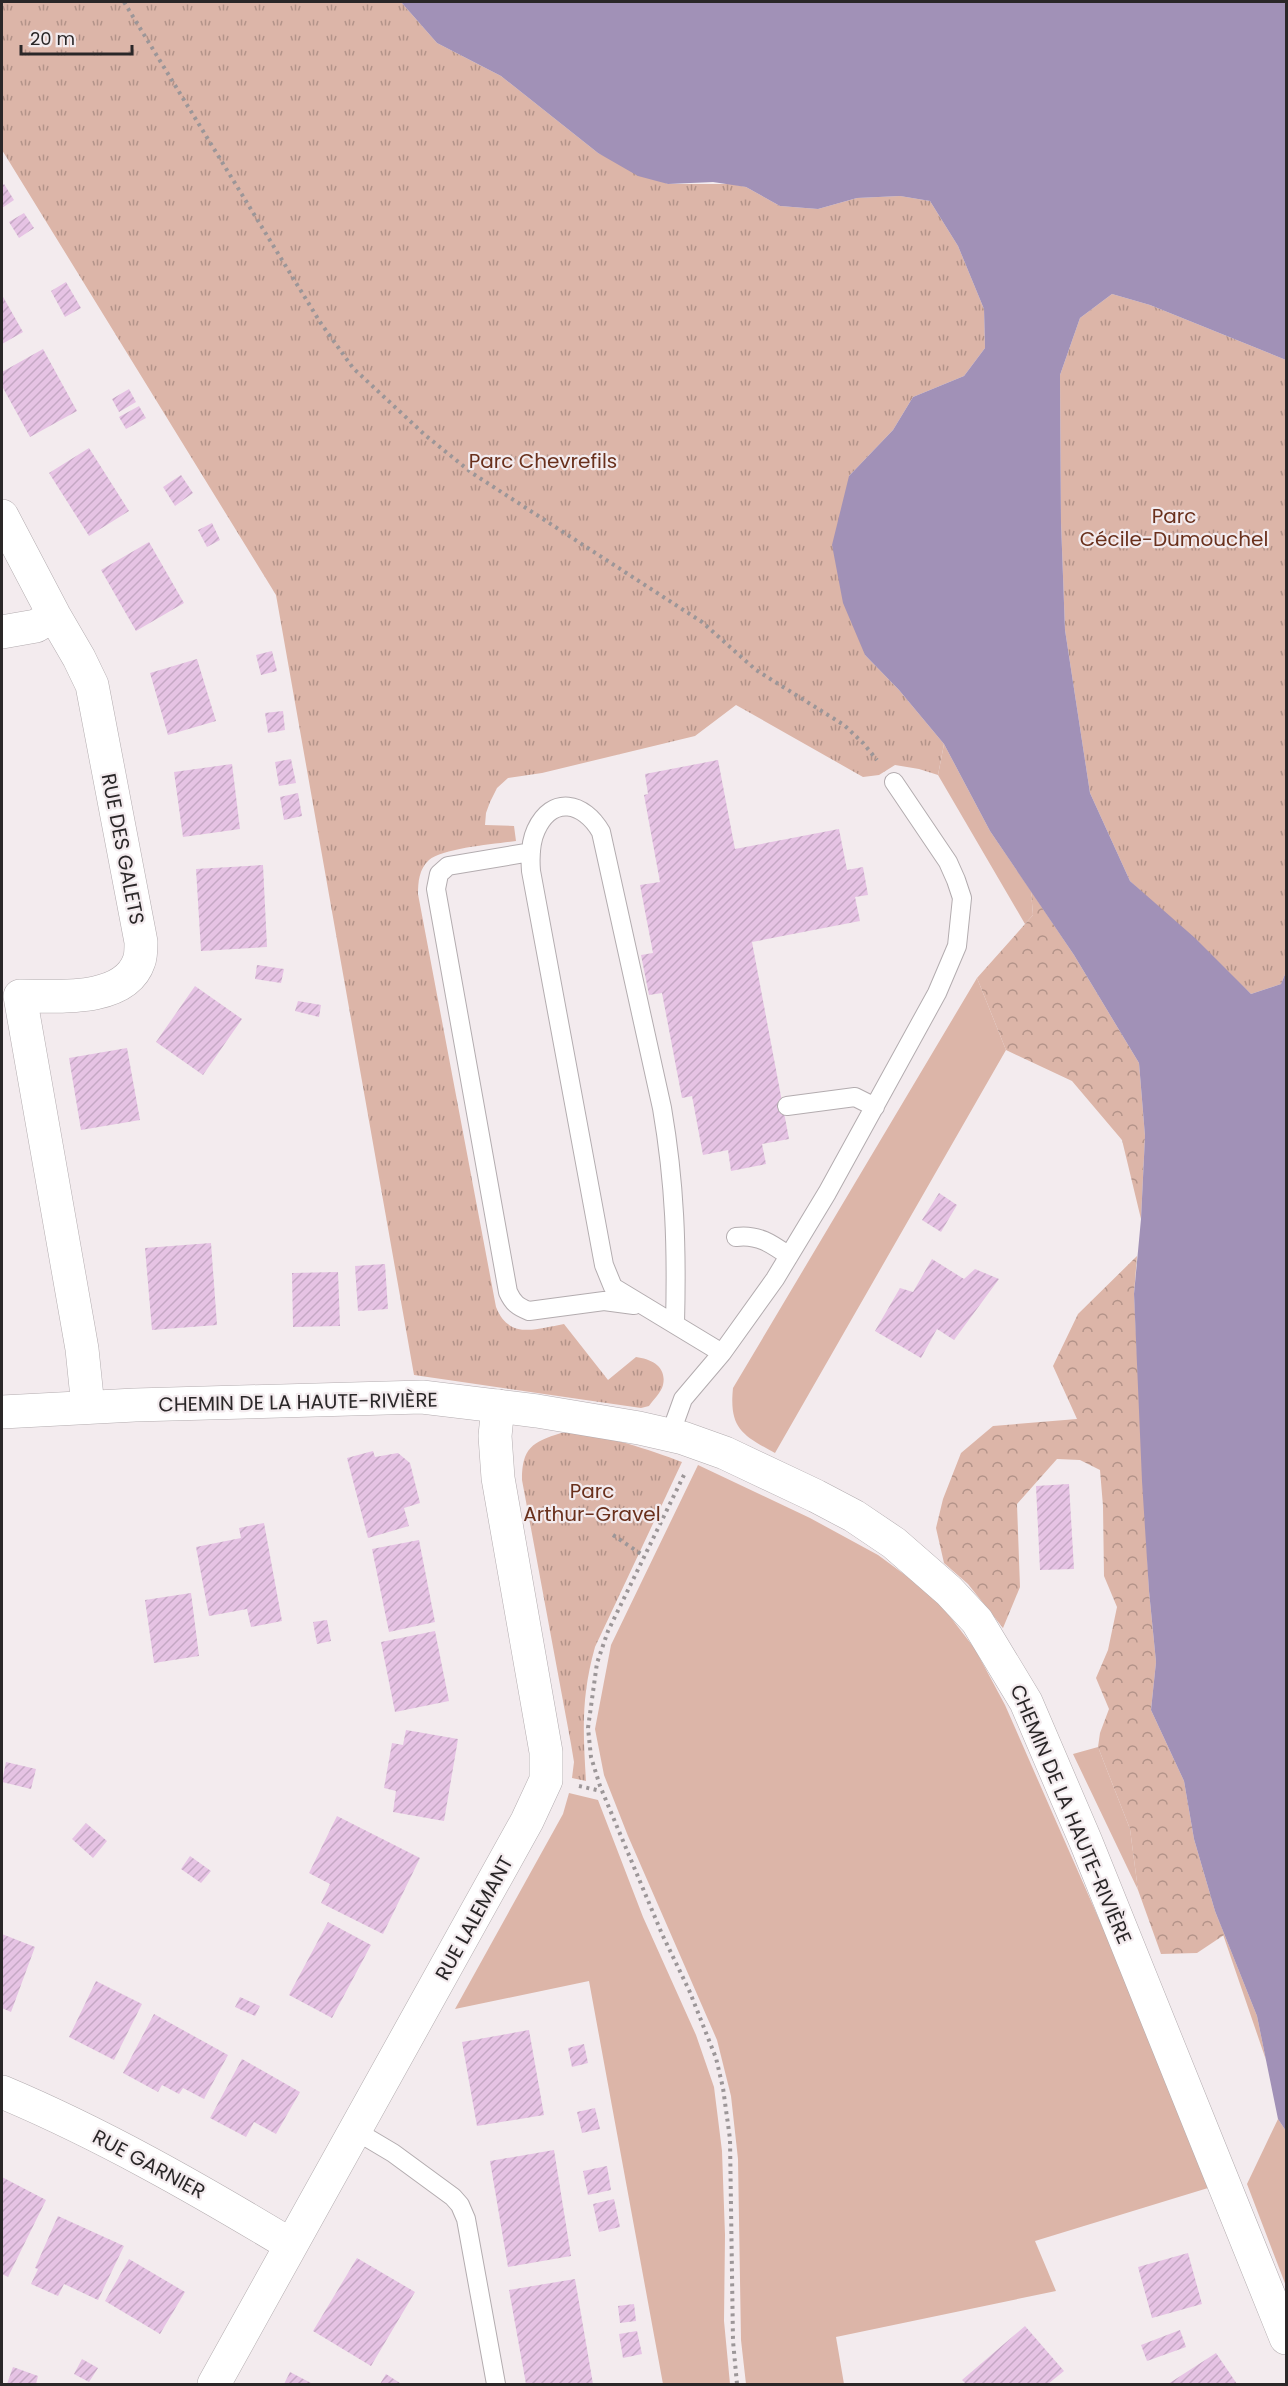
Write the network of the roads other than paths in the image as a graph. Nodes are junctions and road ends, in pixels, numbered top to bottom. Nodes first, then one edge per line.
1 (2, 516) edge
2 (54, 615) junction
3 (2, 632) edge
4 (894, 782) road end
5 (531, 852) junction
6 (11, 997) edge
7 (787, 1106) dead end
8 (875, 1107) junction
9 (736, 1237) dead end
10 (789, 1256) junction
11 (647, 1308) junction
12 (675, 1324) junction
13 (722, 1353) junction
14 (498, 1406) junction
15 (88, 1407) junction
16 (2, 1412) edge
17 (670, 1435) junction
18 (2, 2092) edge
19 (356, 2131) junction
20 (291, 2245) junction
21 (1287, 2338) edge
22 (214, 2385) edge
23 (496, 2385) edge

1 - 2 street, RUE DES GALETS
2 - 3 street
2 - 6 street, RUE DES GALETS
4 - 8 lane
5 - 11 lane
5 - 11 lane
5 - 12 lane
6 - 15 street, RUE DES GALETS
7 - 8 lane
8 - 10 lane
9 - 10 lane
10 - 13 lane
11 - 12 lane
12 - 13 lane
13 - 17 lane
14 - 15 street, CHEMIN DE LA HAUTE-RIVIÈRE
14 - 17 street, CHEMIN DE LA HAUTE-RIVIÈRE
14 - 19 street, RUE LALEMANT
15 - 16 street, CHEMIN DE LA HAUTE-RIVIÈRE
17 - 21 street, CHEMIN DE LA HAUTE-RIVIÈRE
18 - 20 street, RUE GARNIER
19 - 20 street, RUE LALEMANT
19 - 23 lane
20 - 22 street, RUE LALEMANT

